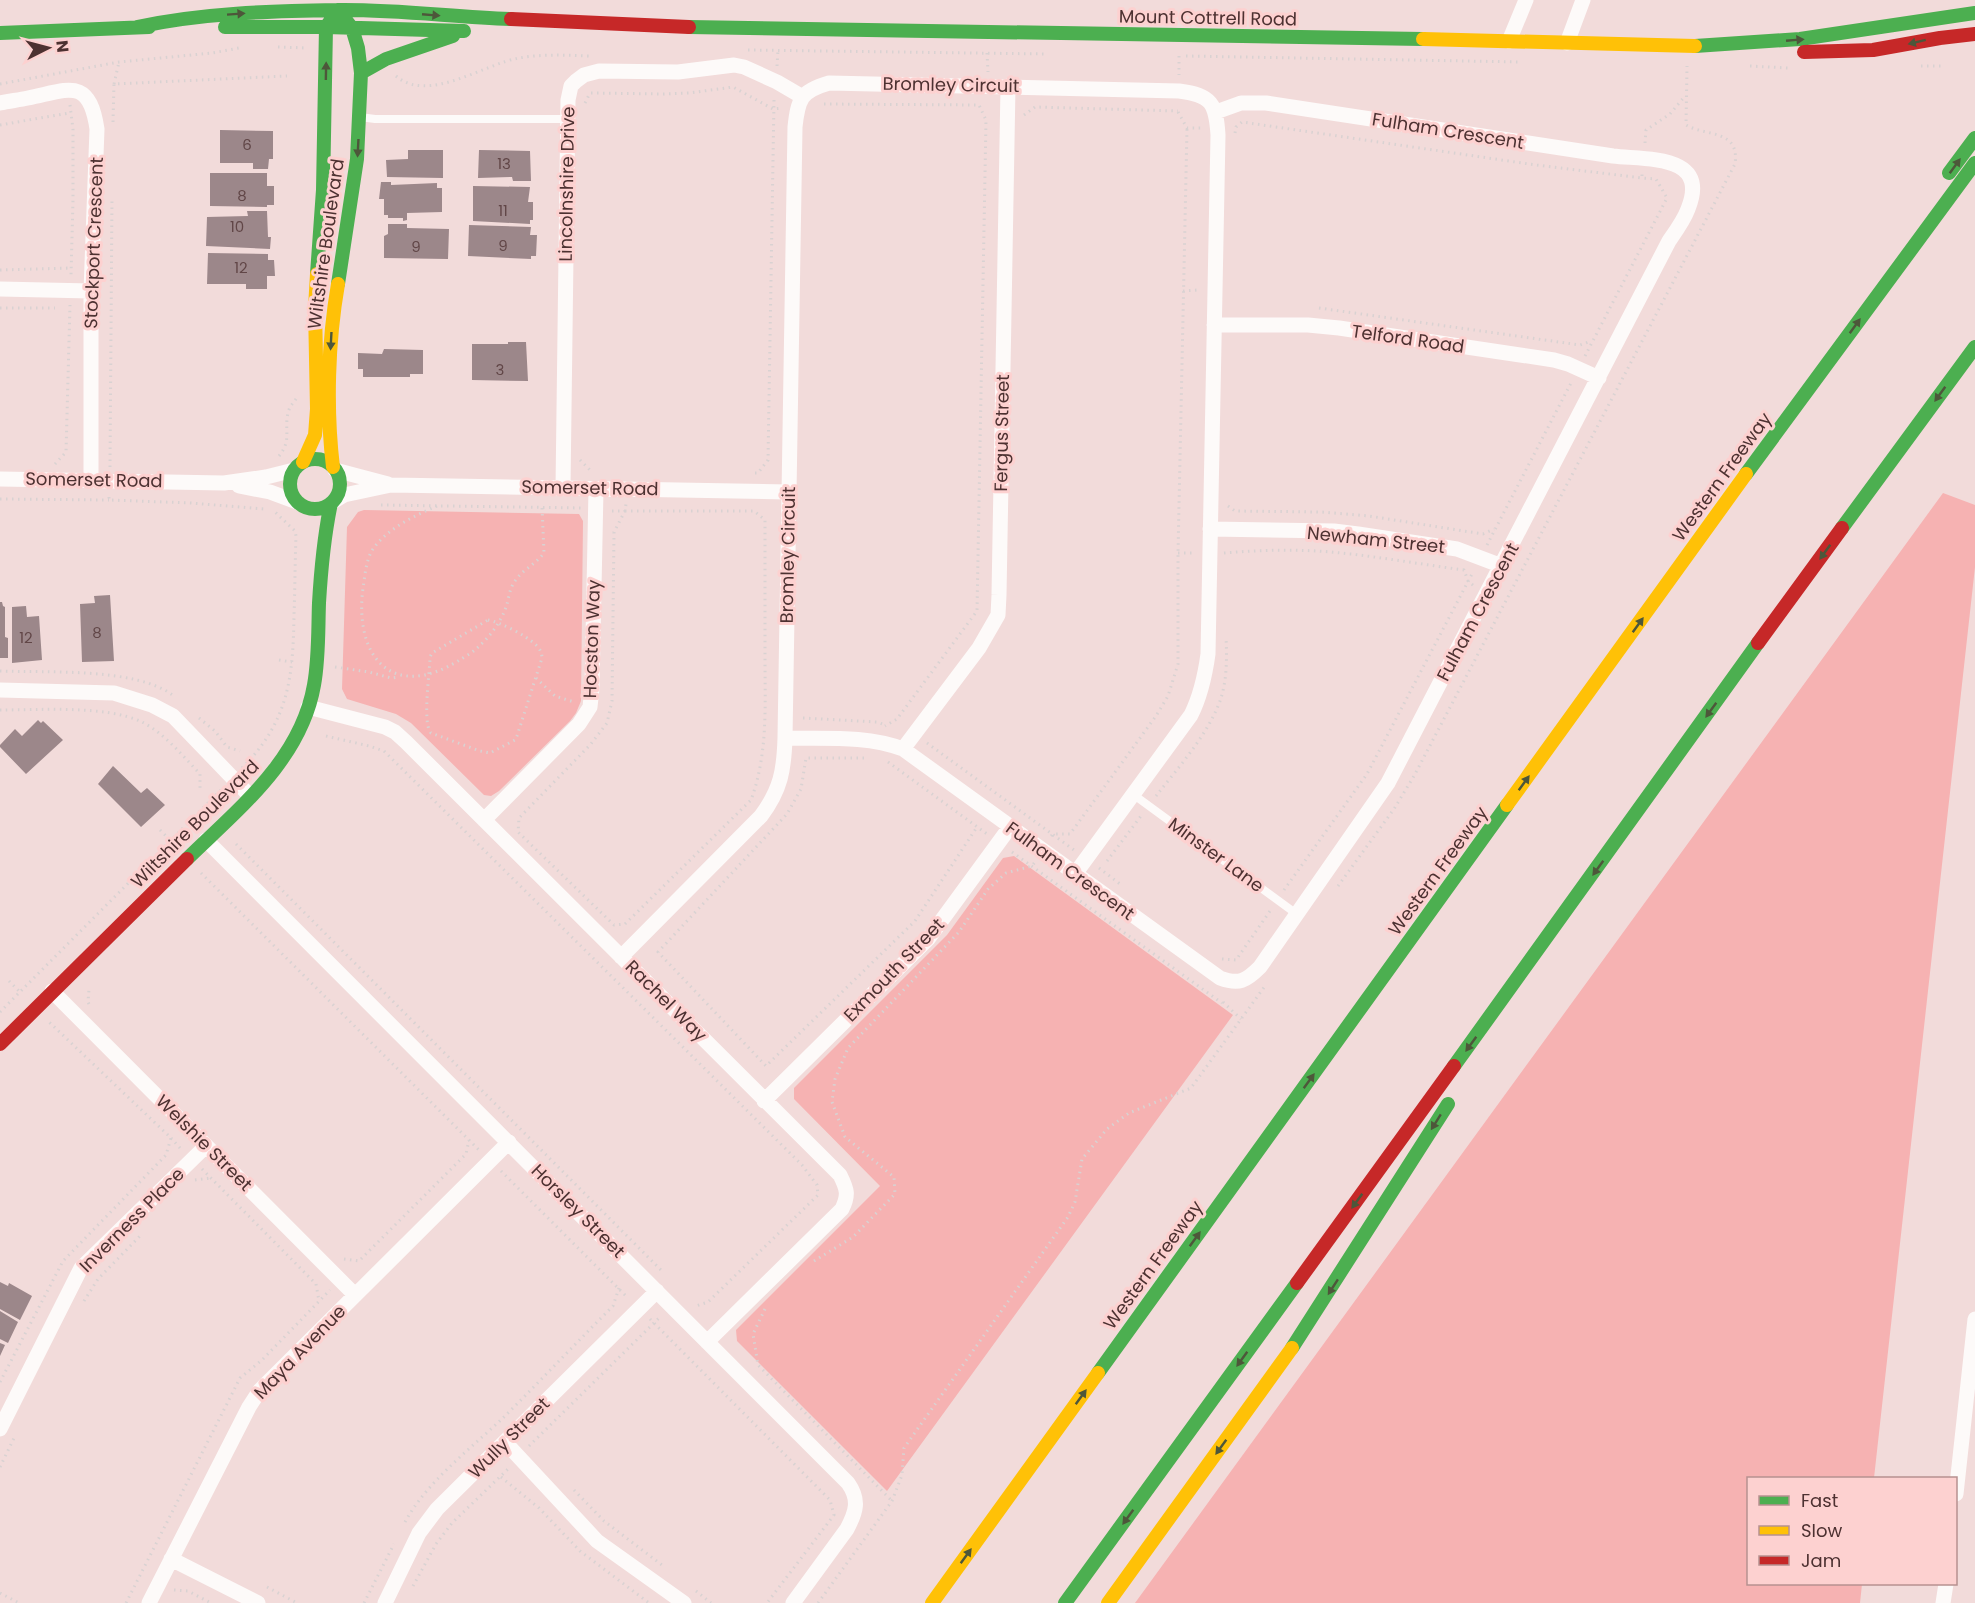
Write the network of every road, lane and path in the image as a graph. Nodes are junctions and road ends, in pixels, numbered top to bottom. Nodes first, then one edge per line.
1 (1526, 0) edge
2 (1583, 0) edge
3 (338, 10) junction
4 (1975, 13) edge
5 (137, 27) junction
6 (326, 27) junction
7 (719, 27) junction
8 (352, 28) junction
9 (468, 31) junction
10 (0, 33) edge
11 (1975, 34) edge
12 (1509, 41) junction
13 (1567, 43) junction
14 (247, 46) dead end
15 (268, 46) dead end
16 (1695, 46) junction
17 (326, 49) junction
18 (744, 50) dead end
19 (1047, 54) dead end
20 (597, 56) dead end
21 (1179, 56) dead end
22 (386, 59) junction
23 (119, 62) junction
24 (1523, 62) dead end
25 (1687, 64) dead end
26 (1743, 66) dead end
27 (1920, 66) dead end
28 (1943, 66) dead end
29 (1789, 68) dead end
30 (362, 73) junction
31 (287, 76) dead end
32 (0, 84) edge
33 (114, 84) junction
34 (1008, 86) junction
35 (1179, 91) junction
36 (570, 92) junction
37 (590, 93) junction
38 (1686, 95) junction
39 (799, 102) junction
40 (0, 103) edge
41 (583, 107) dead end
42 (773, 108) junction
43 (1178, 111) junction
44 (70, 112) dead end
45 (360, 117) junction
46 (1022, 117) dead end
47 (568, 119) junction
48 (1217, 120) junction
49 (0, 125) edge
50 (1236, 127) junction
51 (1187, 128) junction
52 (113, 129) dead end
53 (1235, 134) dead end
54 (1975, 138) edge
55 (1644, 159) junction
56 (1975, 163) edge
57 (1642, 178) junction
58 (1941, 185) dead end
59 (113, 187) dead end
60 (1900, 242) dead end
61 (92, 267) junction
62 (112, 267) junction
63 (0, 270) edge
64 (0, 289) edge
65 (91, 291) junction
66 (0, 308) edge
67 (58, 308) dead end
68 (1214, 325) junction
69 (1975, 347) edge
70 (1578, 368) junction
71 (1599, 378) junction
72 (580, 455) dead end
73 (298, 466) junction
74 (334, 469) junction
75 (600, 472) dead end
76 (746, 473) dead end
77 (0, 479) edge
78 (91, 480) junction
79 (110, 481) junction
80 (224, 483) junction
81 (391, 485) junction
82 (563, 488) junction
83 (596, 489) junction
84 (789, 492) junction
85 (1733, 492) junction
86 (0, 499) edge
87 (110, 500) junction
88 (333, 502) junction
89 (299, 504) junction
90 (374, 506) dead end
91 (437, 506) junction
92 (1228, 506) dead end
93 (542, 507) junction
94 (595, 508) junction
95 (265, 509) dead end
96 (625, 511) joint
97 (283, 520) dead end
98 (1210, 529) junction
99 (1228, 530) junction
100 (1210, 553) junction
101 (1178, 554) junction
102 (1480, 558) junction
103 (1502, 566) junction
104 (320, 580) junction
105 (1468, 581) junction
106 (1487, 594) junction
107 (498, 623) junction
108 (1226, 631) dead end
109 (279, 660) dead end
110 (292, 662) junction
111 (317, 664) junction
112 (429, 675) junction
113 (402, 676) junction
114 (536, 678) junction
115 (0, 690) edge
116 (308, 707) junction
117 (590, 707) junction
118 (0, 710) edge
119 (885, 726) junction
120 (326, 736) dead end
121 (913, 737) junction
122 (785, 738) junction
123 (804, 738) junction
124 (903, 749) junction
125 (806, 758) junction
126 (871, 758) dead end
127 (882, 758) dead end
128 (233, 778) junction
129 (200, 791) dead end
130 (1134, 795) junction
131 (250, 796) junction
132 (1149, 806) junction
133 (484, 820) junction
134 (977, 827) junction
135 (1010, 827) junction
136 (160, 831) dead end
137 (1053, 834) junction
138 (206, 840) junction
139 (170, 841) junction
140 (999, 842) junction
141 (236, 844) dead end
142 (1042, 850) junction
143 (187, 858) junction
144 (1086, 859) junction
145 (1032, 866) junction
146 (1101, 869) junction
147 (1075, 874) junction
148 (1129, 890) dead end
149 (1579, 894) junction
150 (1332, 895) dead end
151 (1277, 900) junction
152 (1298, 915) junction
153 (1214, 953) dead end
154 (621, 957) junction
155 (1269, 981) dead end
156 (1230, 982) junction
157 (89, 989) dead end
158 (52, 991) junction
159 (1222, 1002) junction
160 (96, 1011) dead end
161 (0, 1012) edge
162 (1241, 1019) junction
163 (53, 1026) dead end
164 (0, 1044) edge
165 (1473, 1064) dead end
166 (1454, 1094) dead end
167 (764, 1101) junction
168 (171, 1138) junction
169 (470, 1140) junction
170 (509, 1142) junction
171 (206, 1146) junction
172 (192, 1159) junction
173 (490, 1161) junction
174 (211, 1178) junction
175 (193, 1180) dead end
176 (146, 1230) dead end
177 (336, 1252) dead end
178 (810, 1264) dead end
179 (669, 1278) dead end
180 (657, 1291) junction
181 (355, 1295) junction
182 (84, 1302) dead end
183 (319, 1302) dead end
184 (767, 1305) dead end
185 (672, 1306) junction
186 (639, 1309) junction
187 (1975, 1319) edge
188 (654, 1323) junction
189 (707, 1342) junction
190 (0, 1382) edge
191 (0, 1429) edge
192 (16, 1436) dead end
193 (504, 1442) junction
194 (518, 1457) junction
195 (0, 1467) edge
196 (1957, 1485) edge
197 (571, 1487) dead end
198 (892, 1501) junction
199 (171, 1559) junction
200 (186, 1567) junction
201 (667, 1569) dead end
202 (1946, 1585) edge
203 (694, 1589) dead end
204 (174, 1590) junction
205 (0, 1593) edge
206 (409, 1593) dead end
207 (171, 1597) dead end
208 (19, 1603) edge
209 (149, 1603) edge
210 (211, 1603) edge
211 (258, 1603) edge
212 (384, 1603) edge
213 (684, 1603) edge
214 (711, 1603) edge
215 (767, 1603) edge
216 (793, 1603) edge
217 (818, 1603) edge
218 (932, 1603) edge
219 (1065, 1603) edge
220 (1108, 1603) edge
221 (1943, 1603) edge

1 - 12 street
2 - 13 street
5 -> 3 main road, Mount Cottrell Road
3 - 6 main road
3 -> 7 main road, Mount Cottrell Road
3 - 8 main road
16 -> 4 main road
5 - 6 main road, Mount Cottrell Road
5 - 10 main road, Mount Cottrell Road
6 - 8 main road, Mount Cottrell Road
6 - 17 main road, Wiltshire Boulevard
7 - 9 main road, Mount Cottrell Road
7 - 12 main road, Mount Cottrell Road
8 - 9 main road, Mount Cottrell Road
8 - 30 main road, Wiltshire Boulevard
9 - 22 main road
11 -> 16 main road
12 - 13 main road, Mount Cottrell Road
13 - 16 main road, Mount Cottrell Road
14 - 23 path
15 - 17 path
73 -> 17 main road, Wiltshire Boulevard
18 - 19 path
20 - 22 path
21 - 24 path
22 - 30 main road
23 - 32 path
23 - 33 path
25 - 38 path
26 - 29 path
27 - 28 path
30 - 45 main road, Wiltshire Boulevard
31 - 33 path
33 - 52 path
34 - 35 street, Bromley Circuit
34 - 39 street, Bromley Circuit
34 - 121 street, Fergus Street
35 - 43 path
35 - 48 street, Bromley Circuit
36 - 37 path
36 - 39 street, Lincolnshire Drive
36 - 47 street, Lincolnshire Drive
37 - 41 path
37 - 42 path
38 - 55 path
38 - 150 path
39 - 42 path
39 - 84 street, Bromley Circuit
39 - 119 path
40 - 61 street, Stockport Crescent
42 - 76 path
43 - 46 path
43 - 51 path
44 - 49 path
45 - 47 lane
45 -> 74 main road, Wiltshire Boulevard
47 - 82 street, Lincolnshire Drive
48 - 50 path
48 - 51 path
48 - 55 street, Fulham Crescent
48 - 68 street
50 - 53 path
50 - 57 path
51 - 101 path
58 -> 54 main road
55 - 57 path
55 - 71 street, Fulham Crescent
85 -> 56 main road, Western Freeway
57 - 70 path
59 - 62 path
60 - 85 main road
61 - 62 path
61 - 63 path
61 - 65 street, Stockport Crescent
62 - 79 path
64 - 65 street
65 - 78 street, Stockport Crescent
66 - 67 path
68 - 70 street, Telford Road
68 - 98 street
69 -> 149 main road
70 - 71 street, Telford Road
70 - 102 path
71 - 103 street, Fulham Crescent
72 - 75 path
73 - 74 main road
73 - 80 street, Somerset Road
73 - 89 main road
74 - 81 street, Somerset Road
74 - 88 main road
77 - 78 street, Somerset Road
78 - 79 street, Somerset Road
79 - 80 street, Somerset Road
79 - 87 path
80 - 89 street, Somerset Road
81 - 82 street, Somerset Road
81 - 88 street, Somerset Road
82 - 83 street, Somerset Road
83 - 84 street, Somerset Road
83 - 94 street, Hocston Way
84 - 122 street, Bromley Circuit
218 -> 85 main road, Western Freeway
86 - 87 path
87 - 95 path
88 - 89 main road
88 - 104 main road, Wiltshire Boulevard
89 - 104 main road, Wiltshire Boulevard
90 - 91 path
91 - 93 path
91 - 113 path
92 - 99 path
93 - 94 path
93 - 107 path
94 - 117 street, Hocston Way
96 - 96 path
97 - 110 path
98 - 99 street, Newham Street
98 - 100 street
99 - 102 street, Newham Street
100 - 101 path
100 - 105 path
100 - 130 street
101 - 137 path
102 - 103 street, Newham Street
102 - 105 path
103 - 106 street, Fulham Crescent
104 - 111 main road, Wiltshire Boulevard
105 - 106 path
105 - 151 path
106 - 152 street, Fulham Crescent
107 - 112 path
107 - 112 path
107 - 114 path
108 - 132 path
109 - 110 path
110 - 111 path
110 - 128 path
111 - 113 path
111 - 116 main road, Wiltshire Boulevard
112 - 113 path
112 - 114 path
114 - 117 path
115 - 128 street
116 - 131 main road, Wiltshire Boulevard
116 - 133 street, Rachel Way
117 - 133 street, Hocston Way
118 - 129 path
119 - 121 path
119 - 123 path
120 - 185 path
121 - 124 street, Fergus Street
121 - 137 path
122 - 123 street, Fulham Crescent
122 - 154 street, Bromley Circuit
123 - 124 street, Fulham Crescent
123 - 125 path
124 - 135 street, Fulham Crescent
125 - 126 path
125 - 134 path
127 - 134 path
128 - 131 street
128 - 139 path
130 - 132 lane, Minster Lane
130 - 144 street
131 - 138 main road, Wiltshire Boulevard
132 - 146 path
132 - 151 lane, Minster Lane
133 - 154 street, Rachel Way
134 - 140 path
135 - 140 street, Exmouth Street
135 - 142 street, Fulham Crescent
136 - 139 path
137 - 142 path
137 - 144 path
138 - 143 main road, Wiltshire Boulevard
138 - 170 street, Horsley Street
139 - 143 path
139 - 161 path
140 - 145 path
140 - 167 street, Exmouth Street
141 - 179 path
142 - 145 path
142 - 147 street, Fulham Crescent
143 - 158 main road, Wiltshire Boulevard
143 - 169 path
144 - 146 path
144 - 147 street
145 - 159 path
145 - 178 path
146 - 148 path
147 - 156 street, Fulham Crescent
149 - 165 main road
149 -> 219 main road
151 - 152 lane, Minster Lane
151 - 153 path
152 - 156 street, Fulham Crescent
154 - 167 street, Rachel Way
155 - 162 path
156 - 159 path
157 - 160 path
158 - 164 main road, Wiltshire Boulevard
158 - 171 street, Welshie Street
159 - 162 path
162 - 198 path
163 - 168 path
166 -> 220 main road
167 - 189 street, Rachel Way
168 - 172 path
168 - 190 path
169 - 173 path
169 - 177 path
170 - 173 street, Maya Avenue
170 - 180 street, Horsley Street
171 - 172 street, Inverness Place
171 - 181 street, Welshie Street
172 - 174 path
172 - 191 street, Inverness Place
173 - 181 street, Maya Avenue
173 - 186 path
174 - 175 path
174 - 183 path
176 - 182 path
180 - 185 street, Horsley Street
180 - 186 street, Wully Street
181 - 199 street, Maya Avenue
184 - 198 path
185 - 188 path
185 - 189 street, Horsley Street
186 - 188 path
186 - 193 street, Wully Street
187 - 196 street
188 - 194 path
188 - 215 path
189 - 216 street, Horsley Street
192 - 195 path
193 - 194 street
193 - 212 street, Wully Street
194 - 206 path
194 - 213 street
197 - 201 path
198 - 217 path
199 - 200 street
199 - 209 street, Maya Avenue
200 - 204 path
200 - 211 street
202 - 221 street
203 - 214 path
204 - 207 path
204 - 210 path
205 - 208 path

